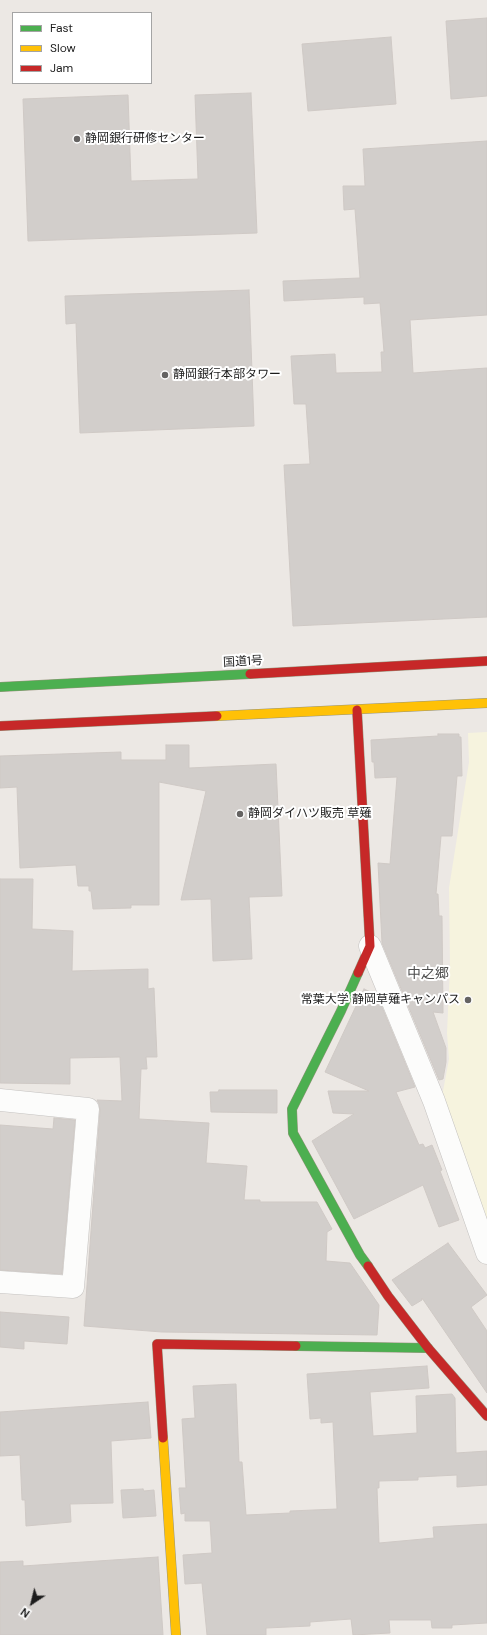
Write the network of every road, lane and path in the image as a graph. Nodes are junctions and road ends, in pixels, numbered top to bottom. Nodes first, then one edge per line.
1 (487, 661) edge
2 (0, 687) edge
3 (487, 703) edge
4 (357, 710) junction
5 (0, 726) edge
6 (370, 946) junction
7 (0, 1100) edge
8 (487, 1252) edge
9 (0, 1282) edge
10 (428, 1348) junction
11 (487, 1416) edge
12 (176, 1635) edge

1 - 2 main road, 国道1号
3 - 4 main road
4 - 5 main road
4 - 6 main road
6 - 8 street
6 - 10 main road
7 - 9 street
10 - 11 main road
10 - 12 main road

